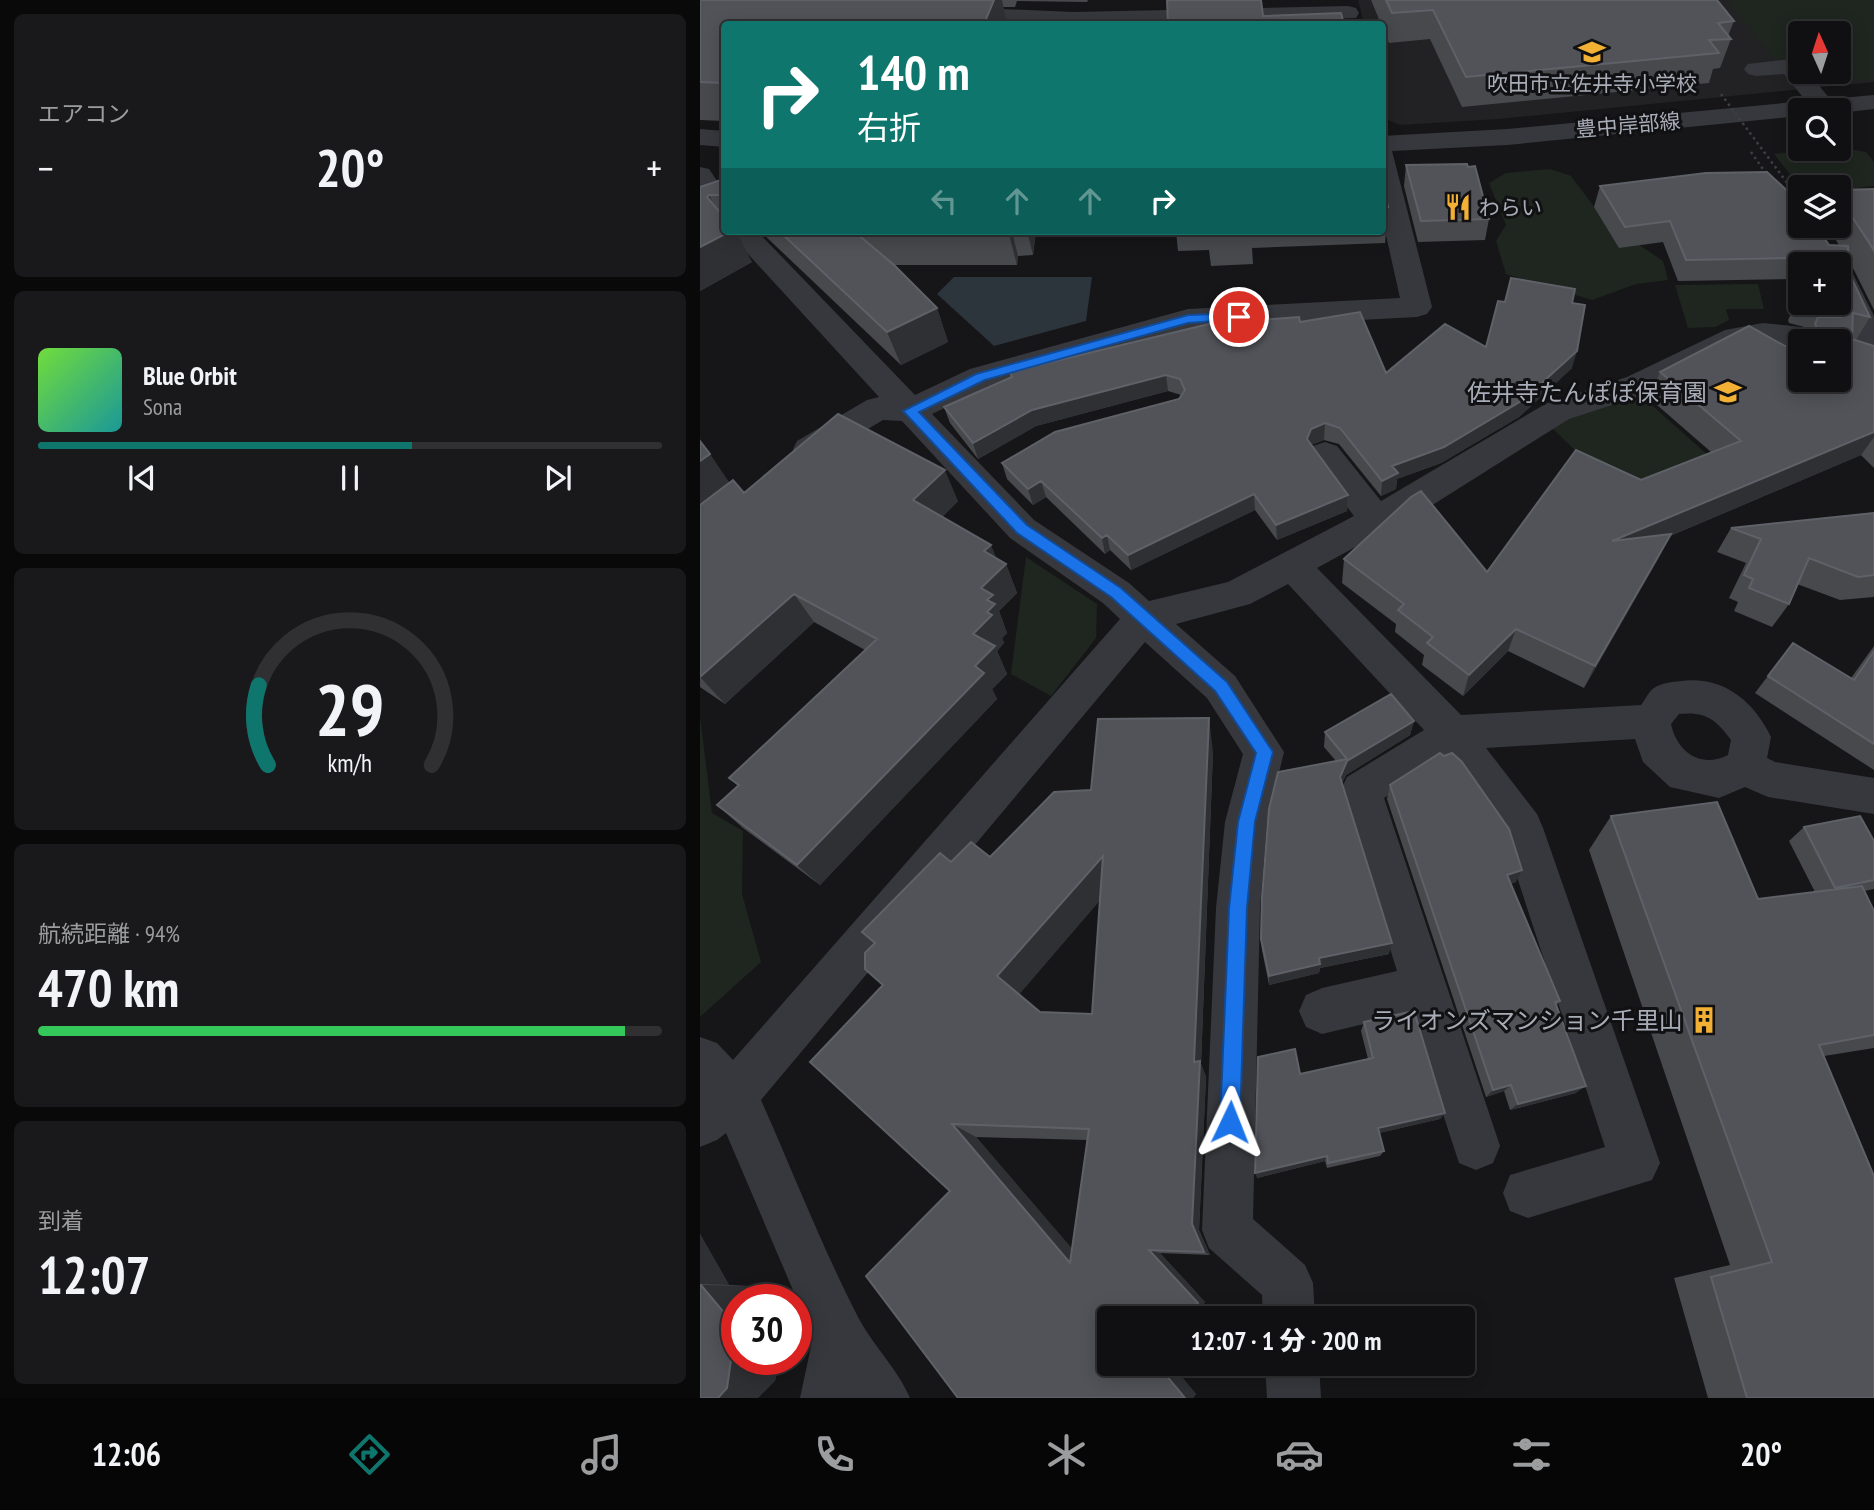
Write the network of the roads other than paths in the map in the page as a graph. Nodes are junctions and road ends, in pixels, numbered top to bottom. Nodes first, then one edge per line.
1 (940, 13) edge
2 (1348, 13) edge
3 (1756, 69) dead end
4 (1817, 98) edge
5 (1874, 102) edge
6 (1851, 110) edge
7 (1788, 119) edge
8 (1851, 119) edge
9 (1874, 123) edge
10 (1788, 131) edge
11 (700, 137) edge
12 (721, 139) edge
13 (1386, 157) edge
14 (1386, 158) edge
15 (1386, 172) edge
16 (700, 175) edge
17 (721, 205) edge
18 (745, 235) edge
19 (1851, 310) edge
20 (1788, 336) edge
21 (1866, 357) edge
22 (910, 411) junction
23 (1325, 454) dead end
24 (1006, 461) edge
25 (783, 467) edge
26 (975, 479) junction
27 (1376, 520) junction
28 (1292, 565) junction
29 (1144, 617) junction
30 (1651, 721) junction
31 (1452, 733) junction
32 (1746, 766) junction
33 (1874, 796) edge
34 (1423, 987) junction
35 (1322, 1011) dead end
36 (700, 1060) edge
37 (717, 1109) edge
38 (1476, 1146) dead end
39 (1528, 1193) dead end
40 (1288, 1306) edge
41 (840, 1337) junction
42 (1293, 1376) edge
43 (827, 1398) edge
44 (883, 1398) edge
45 (1294, 1398) edge

1 - 2 street
3 - 4 street
5 - 6 street, 豊中岸部線
7 - 13 street, 豊中岸部線
8 - 9 street, 豊中岸部線
10 - 14 street, 豊中岸部線
11 - 12 street
15 - 22 street
16 - 17 street
18 - 22 street
19 - 21 street
20 - 27 street
22 - 25 street
22 - 26 street
23 - 27 street
24 - 26 street
26 - 29 street
27 - 28 street
28 - 29 street
28 - 31 street
29 - 37 street
29 - 40 street
30 - 31 street
30 - 32 street
30 - 32 street
31 - 34 street
31 - 39 street
32 - 33 street
34 - 35 street
34 - 38 street
36 - 37 street
37 - 41 street
41 - 43 street
41 - 44 street
42 - 45 street

